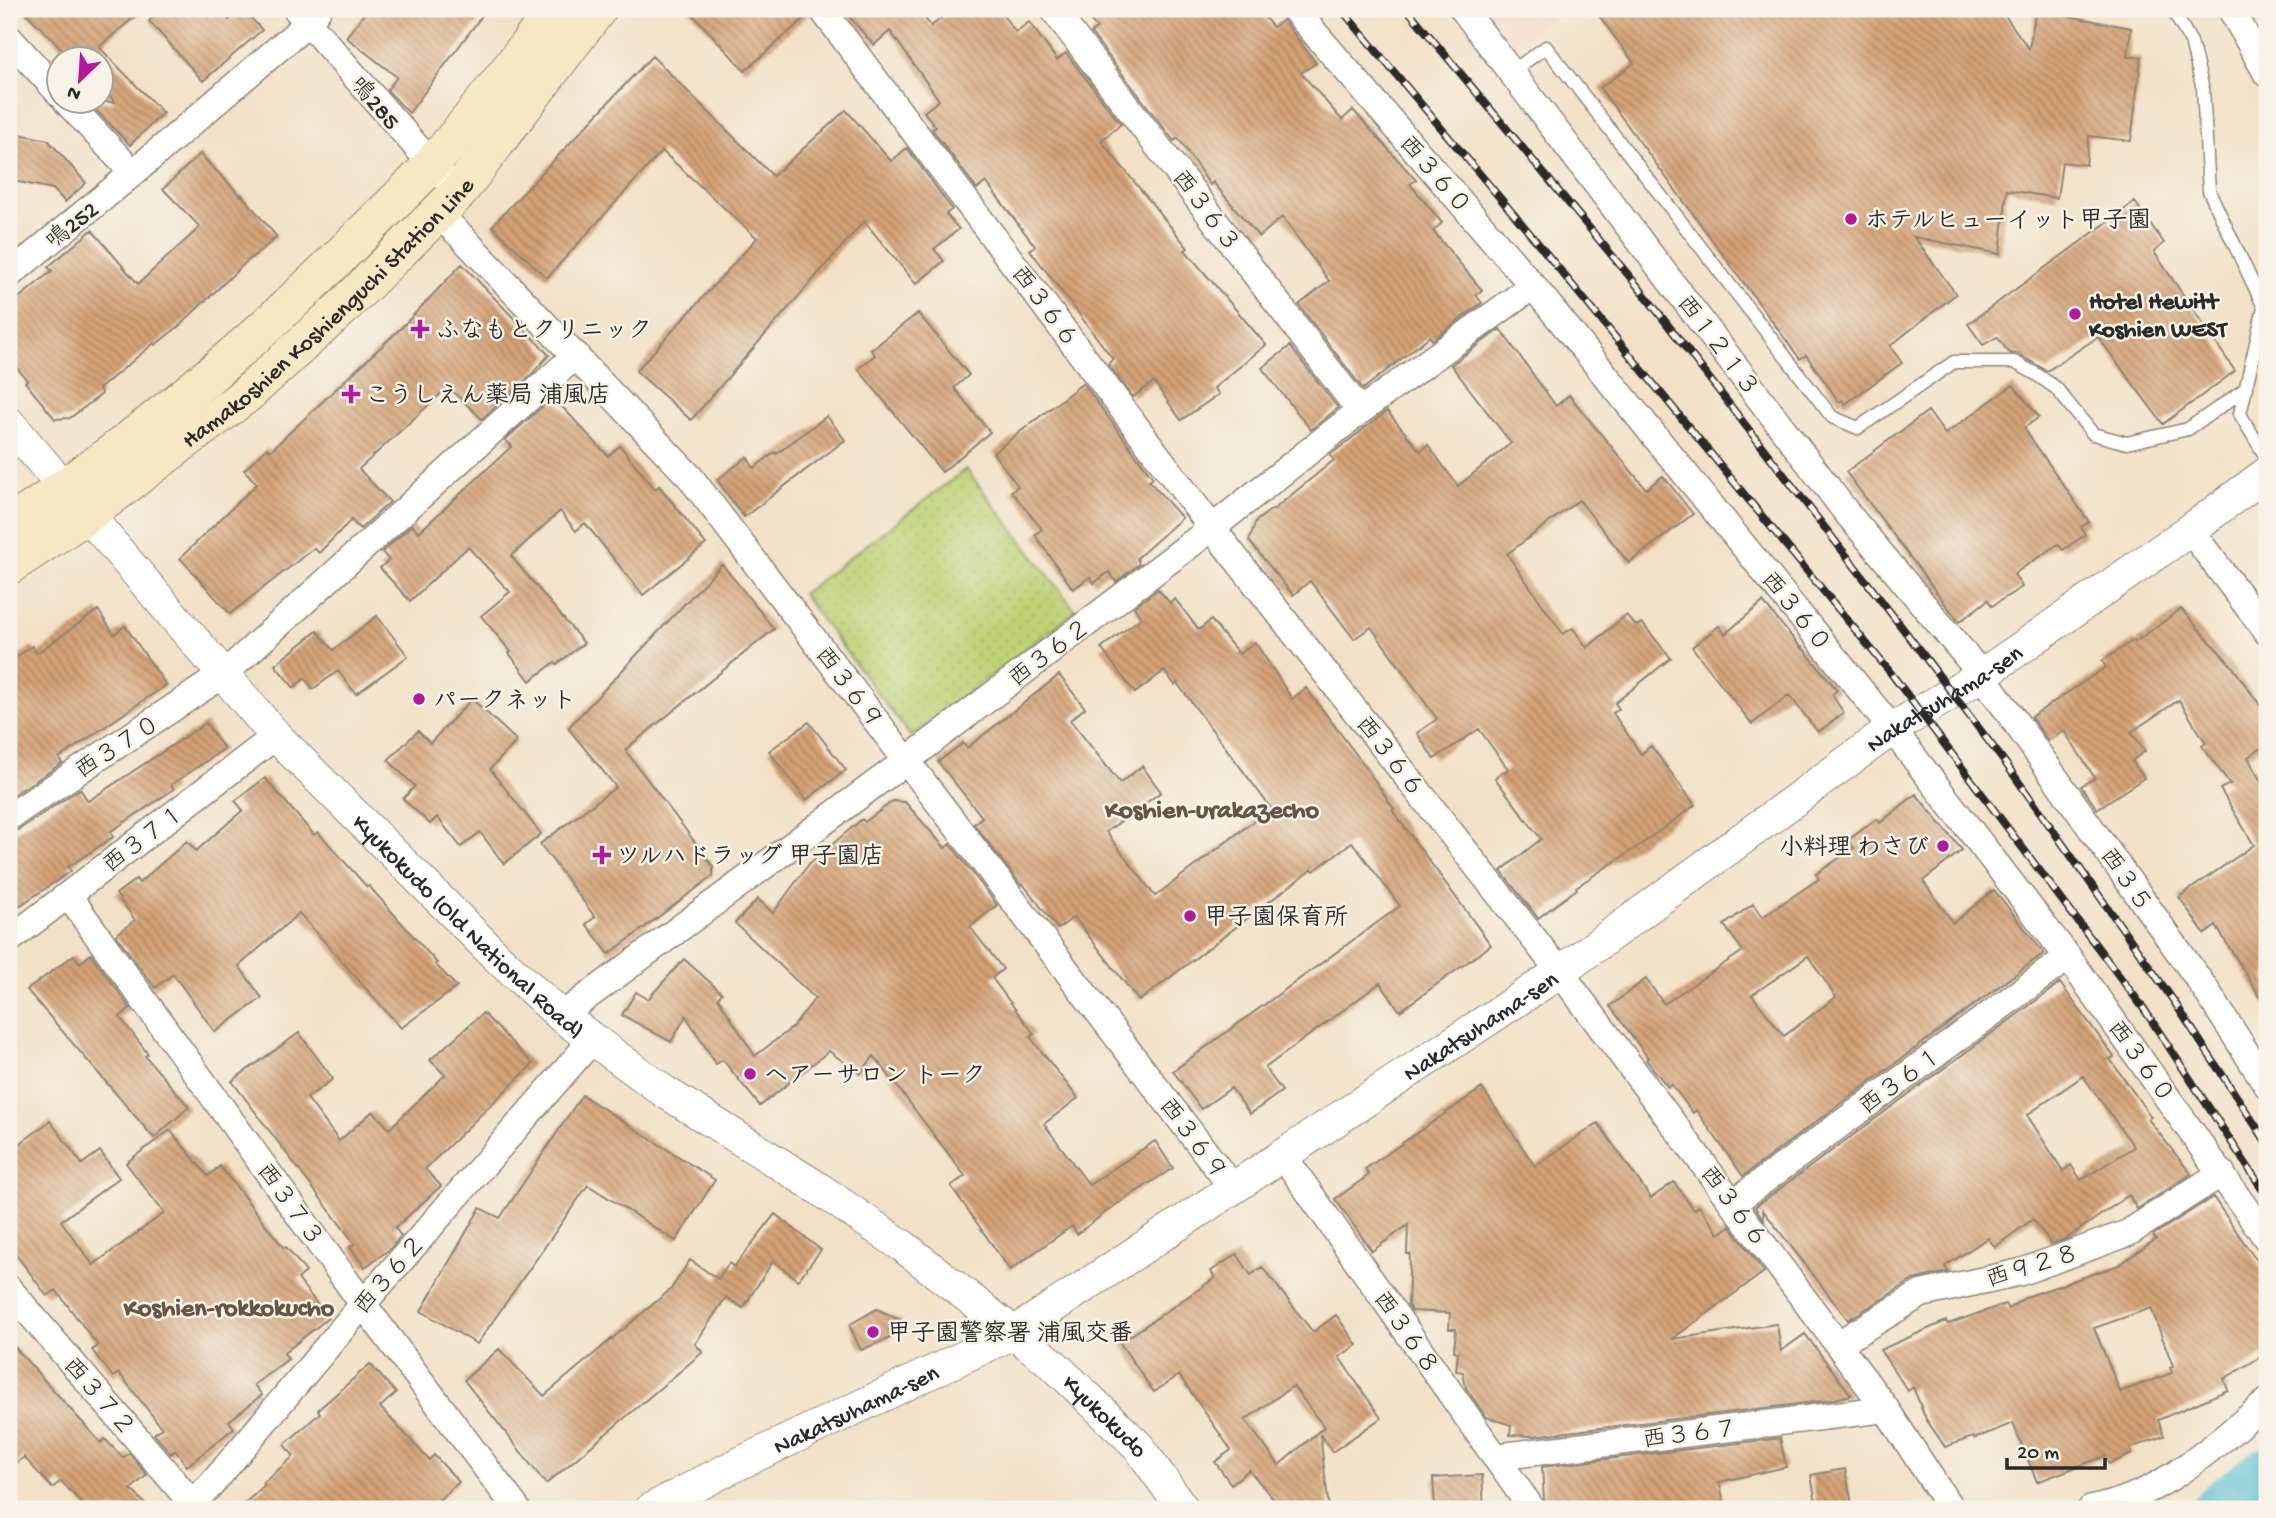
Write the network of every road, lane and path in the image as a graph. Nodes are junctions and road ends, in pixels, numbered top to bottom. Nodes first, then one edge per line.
1 (555, 9) edge
2 (598, 9) edge
3 (822, 9) edge
4 (1053, 9) edge
5 (1294, 9) edge
6 (1463, 9) edge
7 (2172, 9) edge
8 (2231, 9) edge
9 (307, 13) edge
10 (9, 38) edge
11 (1511, 72) junction
12 (2267, 74) edge
13 (46, 79) edge
14 (80, 116) edge
15 (432, 164) junction
16 (133, 173) junction
17 (448, 203) junction
18 (9, 275) edge
19 (1533, 286) junction
20 (576, 355) junction
21 (2247, 388) junction
22 (1360, 411) junction
23 (9, 422) edge
24 (2267, 459) edge
25 (2267, 473) edge
26 (77, 501) junction
27 (9, 525) edge
28 (1212, 528) junction
29 (2190, 530) junction
30 (9, 566) edge
31 (2267, 632) edge
32 (224, 674) junction
33 (1982, 675) junction
34 (1892, 729) junction
35 (276, 736) junction
36 (906, 761) junction
37 (9, 817) edge
38 (68, 895) junction
39 (9, 940) edge
40 (2068, 957) junction
41 (1560, 972) junction
42 (561, 1016) junction
43 (593, 1039) junction
44 (2267, 1085) edge
45 (1282, 1154) junction
46 (2222, 1173) junction
47 (1232, 1187) junction
48 (1732, 1203) junction
49 (2267, 1240) edge
50 (9, 1289) edge
51 (363, 1304) junction
52 (1014, 1333) junction
53 (1838, 1344) junction
54 (2267, 1402) edge
55 (1886, 1409) junction
56 (1495, 1457) junction
57 (188, 1506) edge
58 (517, 1509) edge
59 (651, 1509) edge
60 (1183, 1509) edge
61 (1532, 1509) edge
62 (1951, 1509) edge
63 (2091, 1509) edge

1 - 15 main road, Hamakoshien Koshienguchi Station Line
2 - 17 main road, Hamakoshien Koshienguchi Station Line
3 - 28 street, 西３６６
4 - 22 street, 西３６３
5 - 19 street, 西３６０
6 - 11 street, 西１２１３
7 - 21 lane
8 - 12 street
9 - 15 street, 鳴285
9 - 16 street, 鳴252
10 - 13 street
11 - 21 lane
11 - 33 street, 西１２１３
14 - 16 street
15 - 17 street, 鳴285
15 - 26 main road, Hamakoshien Koshienguchi Station Line
16 - 18 street, 鳴252
17 - 20 street, 西３６９
17 - 26 main road, Hamakoshien Koshienguchi Station Line
19 - 22 street, 西３６２
19 - 34 street, 西３６０
20 - 32 street, 西３７０
20 - 36 street, 西３６９
21 - 24 lane
22 - 28 street, 西３６２
23 - 26 street, Kyukokudo (Old National Road)
25 - 29 street, Nakatsuhama-sen
26 - 27 main road, Hamakoshien Koshienguchi Station Line
26 - 30 main road, Hamakoshien Koshienguchi Station Line
26 - 32 street, Kyukokudo (Old National Road)
28 - 36 street, 西３６２
28 - 41 street, 西３６６
29 - 31 street
29 - 33 street, Nakatsuhama-sen
32 - 35 street, Kyukokudo (Old National Road)
32 - 37 street, 西３７０
33 - 34 street, Nakatsuhama-sen
33 - 44 street, 西３５
34 - 40 street, 西３６０
34 - 41 street, Nakatsuhama-sen
35 - 38 street, 西３７１
35 - 42 street, Kyukokudo (Old National Road)
36 - 42 street, 西３６２
36 - 47 street, 西３６９
38 - 39 street, 西３７１
38 - 51 street, 西３７３
40 - 46 street, 西３６０
40 - 48 street, 西３６１
41 - 45 street, Nakatsuhama-sen
41 - 48 street, 西３６６
42 - 43 street, Kyukokudo (Old National Road)
43 - 51 street, 西３６２
43 - 52 street, Kyukokudo (Old National Road)
45 - 47 street, Nakatsuhama-sen
45 - 56 street, 西３６８
46 - 49 street, 西３６０
46 - 53 street, 西９２８
47 - 52 street, Nakatsuhama-sen
48 - 53 street, 西３６６
50 - 57 street, 西３７２
51 - 57 street, 西３６２
51 - 58 street, 西３７３
52 - 59 street, Nakatsuhama-sen
52 - 60 street, Kyukokudo
53 - 55 street, 西３６６
54 - 63 street
55 - 56 street, 西３６７
55 - 62 street, 西３６６
56 - 61 street, 西３６８

